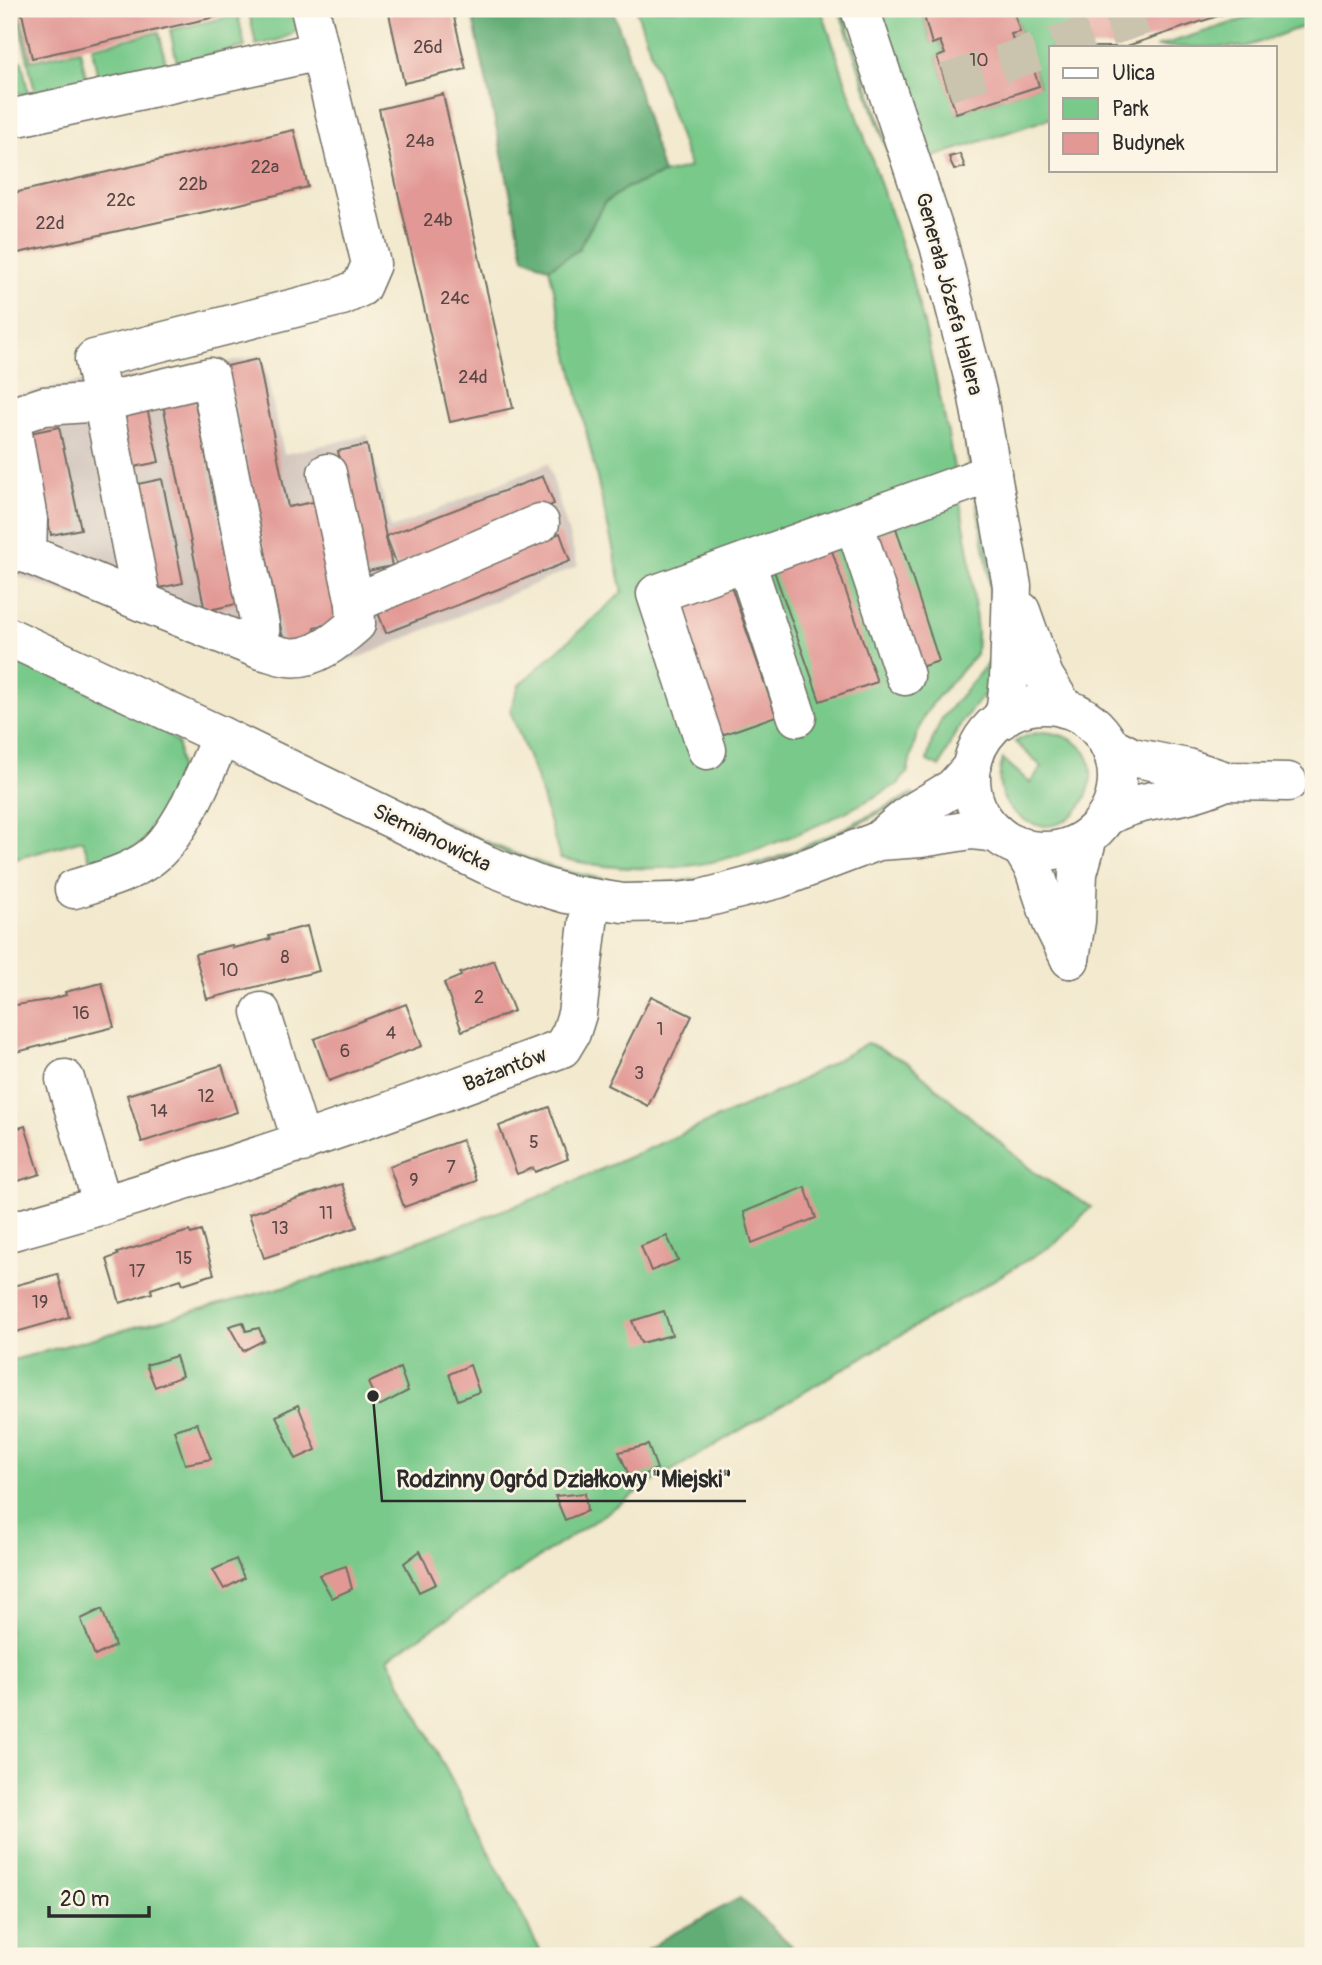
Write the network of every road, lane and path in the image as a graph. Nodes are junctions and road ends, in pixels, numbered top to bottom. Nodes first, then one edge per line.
1 (310, 9) edge
2 (860, 9) edge
3 (320, 51) junction
4 (9, 119) edge
5 (103, 402) junction
6 (327, 473) dead end
7 (992, 473) junction
8 (540, 523) dead end
9 (855, 523) junction
10 (18, 552) edge
11 (746, 562) junction
12 (1012, 586) junction
13 (142, 602) junction
14 (355, 603) junction
15 (9, 637) edge
16 (261, 650) junction
17 (905, 676) dead end
18 (1063, 708) junction
19 (797, 717) dead end
20 (1001, 720) junction
21 (221, 736) junction
22 (1109, 745) junction
23 (707, 750) dead end
24 (972, 767) junction
25 (1226, 781) junction
26 (1288, 782) dead end
27 (1097, 827) junction
28 (1008, 840) junction
29 (878, 841) junction
30 (74, 889) dead end
31 (591, 898) junction
32 (261, 1012) dead end
33 (65, 1079) dead end
34 (302, 1143) junction
35 (103, 1206) junction
36 (9, 1232) edge

1 - 3 street
2 - 7 street, Generała Józefa Hallera
3 - 4 street
3 - 5 street
5 - 10 street
5 - 13 street
5 - 16 street
6 - 14 street
7 - 9 street
7 - 12 street, Generała Józefa Hallera
8 - 14 street
9 - 11 street
9 - 17 street
10 - 13 street
11 - 19 street
11 - 23 street
12 - 18 street, Generała Józefa Hallera
12 - 20 street, Generała Józefa Hallera
13 - 16 street
14 - 16 street
15 - 21 street, Siemianowicka
18 - 20 street
18 - 22 street
20 - 24 street
21 - 30 street
21 - 31 street, Siemianowicka
22 - 25 street
22 - 27 street
24 - 28 street
24 - 29 street, Siemianowicka
25 - 26 street
25 - 27 street
27 - 28 street
27 - 28 street
28 - 29 street, Siemianowicka
29 - 31 street, Siemianowicka
31 - 34 street, Bażantów
32 - 34 street
33 - 35 street
34 - 35 street, Bażantów
35 - 36 street, Bażantów

